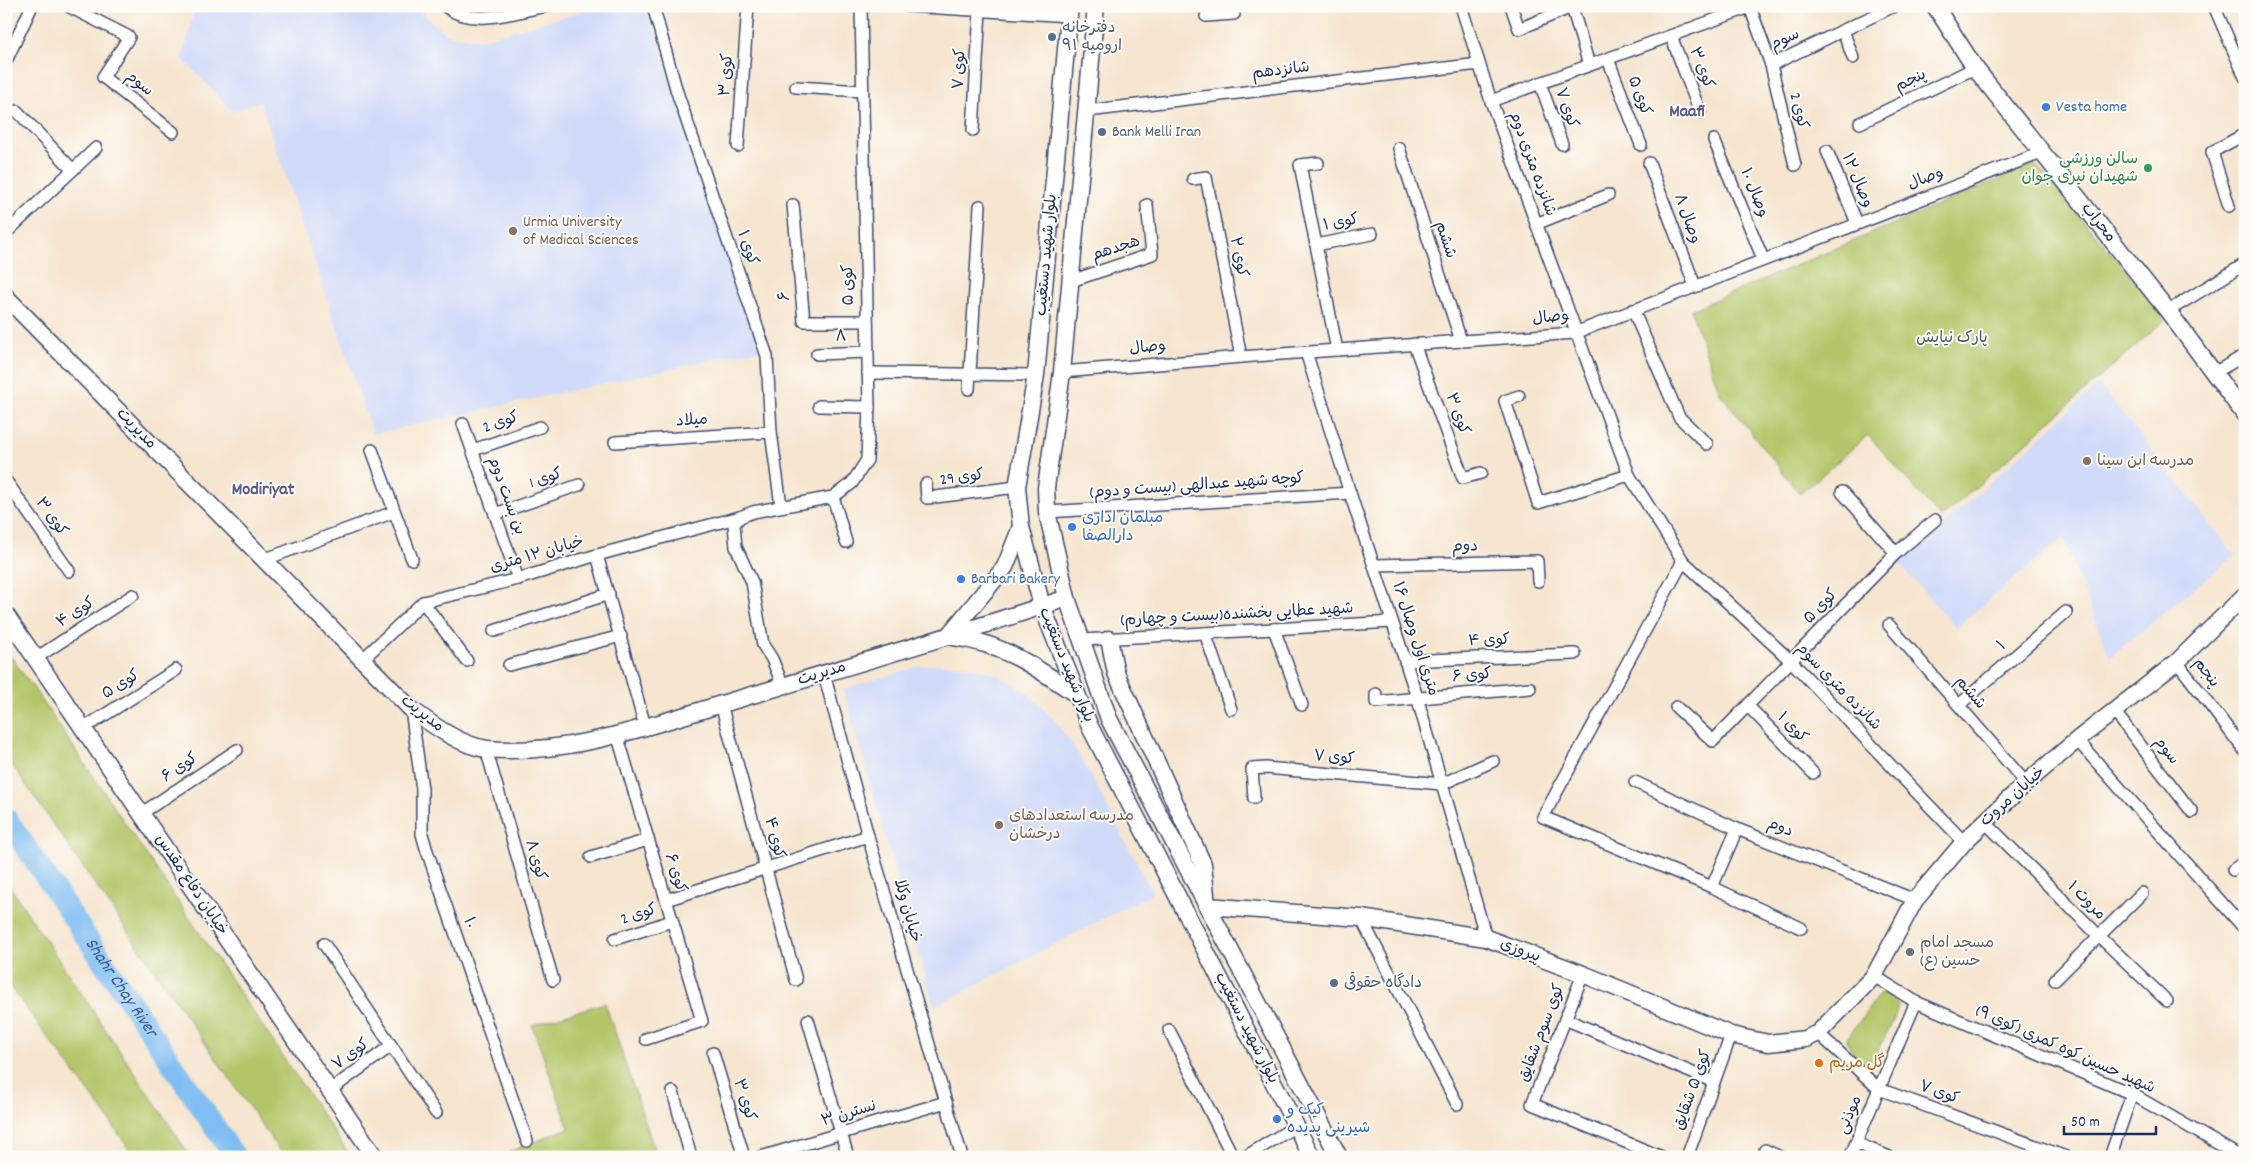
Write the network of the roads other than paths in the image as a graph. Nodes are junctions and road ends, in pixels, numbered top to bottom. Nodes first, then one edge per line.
1 (32, 6) edge
2 (68, 6) edge
3 (445, 6) edge
4 (546, 6) edge
5 (653, 6) edge
6 (748, 6) edge
7 (861, 6) edge
8 (907, 6) edge
9 (1096, 6) edge
10 (1234, 6) edge
11 (1461, 6) edge
12 (1511, 6) edge
13 (1894, 6) edge
14 (2214, 6) edge
15 (1573, 7) edge
16 (1939, 7) edge
17 (980, 10) junction
18 (1070, 11) edge
19 (1206, 16) dead end
20 (1843, 30) junction
21 (1671, 36) junction
22 (1608, 58) junction
23 (1853, 58) dead end
24 (6, 61) edge
25 (1479, 64) junction
26 (1590, 65) junction
27 (1770, 65) junction
28 (1976, 68) junction
29 (2245, 77) edge
30 (1540, 83) junction
31 (796, 87) dead end
32 (862, 91) junction
33 (1490, 101) junction
34 (17, 111) dead end
35 (1087, 111) junction
36 (1700, 112) dead end
37 (1860, 123) dead end
38 (973, 130) dead end
39 (174, 132) dead end
40 (2245, 134) edge
41 (1714, 140) dead end
42 (1562, 144) dead end
43 (1641, 145) dead end
44 (738, 146) dead end
45 (96, 148) dead end
46 (1398, 148) dead end
47 (1826, 151) dead end
48 (2041, 153) junction
49 (1318, 163) dead end
50 (1649, 163) dead end
51 (1795, 165) dead end
52 (73, 170) junction
53 (1192, 179) dead end
54 (1608, 195) dead end
55 (793, 205) dead end
56 (1147, 205) dead end
57 (980, 206) dead end
58 (2229, 206) dead end
59 (1857, 223) junction
60 (1536, 224) junction
61 (6, 233) edge
62 (1372, 234) dead end
63 (1316, 244) junction
64 (1763, 259) junction
65 (2245, 264) edge
66 (1071, 281) junction
67 (1695, 286) junction
68 (6, 296) edge
69 (1633, 310) junction
70 (2168, 311) junction
71 (866, 321) junction
72 (1575, 333) junction
73 (1461, 341) junction
74 (1414, 344) junction
75 (1337, 350) junction
76 (867, 352) junction
77 (1306, 352) junction
78 (817, 354) dead end
79 (2245, 355) edge
80 (1241, 356) junction
81 (1062, 372) junction
82 (868, 373) junction
83 (2214, 373) junction
84 (970, 374) junction
85 (1036, 375) junction
86 (969, 389) dead end
87 (1519, 396) dead end
88 (819, 406) dead end
89 (869, 407) junction
90 (2245, 414) edge
91 (463, 424) dead end
92 (540, 427) dead end
93 (771, 432) junction
94 (615, 442) dead end
95 (1708, 444) dead end
96 (372, 450) dead end
97 (472, 450) junction
98 (1481, 473) dead end
99 (1629, 475) junction
100 (6, 481) edge
101 (926, 484) dead end
102 (579, 485) dead end
103 (1016, 487) junction
104 (1842, 492) dead end
105 (1350, 493) junction
106 (833, 497) junction
107 (781, 506) junction
108 (394, 512) junction
109 (1047, 512) junction
110 (495, 514) junction
111 (740, 517) junction
112 (1935, 520) dead end
113 (1021, 527) junction
114 (846, 542) dead end
115 (1896, 553) junction
116 (597, 555) junction
117 (412, 558) dead end
118 (263, 560) junction
119 (1682, 561) junction
120 (1375, 565) junction
121 (69, 571) dead end
122 (518, 579) junction
123 (1538, 581) dead end
124 (609, 594) junction
125 (133, 595) dead end
126 (2245, 595) edge
127 (1067, 598) junction
128 (423, 602) junction
129 (1042, 606) junction
130 (2066, 612) dead end
131 (6, 614) edge
132 (1392, 622) junction
133 (1889, 625) dead end
134 (1274, 629) junction
135 (494, 631) dead end
136 (1205, 633) junction
137 (620, 636) junction
138 (948, 636) junction
139 (1109, 639) junction
140 (1083, 640) junction
141 (1575, 654) dead end
142 (36, 658) junction
143 (363, 660) junction
144 (1405, 660) junction
145 (1792, 661) junction
146 (466, 662) dead end
147 (2178, 662) junction
148 (509, 665) dead end
149 (176, 670) dead end
150 (824, 674) junction
151 (783, 686) junction
152 (1530, 688) dead end
153 (1376, 694) dead end
154 (1077, 695) junction
155 (1417, 697) junction
156 (721, 704) junction
157 (1959, 704) junction
158 (1302, 705) dead end
159 (1748, 706) junction
160 (1676, 707) dead end
161 (411, 709) junction
162 (1231, 710) dead end
163 (2114, 711) junction
164 (645, 726) junction
165 (84, 728) junction
166 (617, 734) junction
167 (2077, 740) junction
168 (486, 749) junction
169 (237, 750) dead end
170 (2245, 751) edge
171 (1493, 761) dead end
172 (1813, 773) dead end
173 (1635, 782) dead end
174 (2026, 783) junction
175 (1442, 784) junction
176 (1254, 798) dead end
177 (2192, 812) dead end
178 (142, 813) junction
179 (1985, 822) junction
180 (1738, 829) junction
181 (868, 836) junction
182 (648, 840) junction
183 (1964, 842) junction
184 (591, 857) dead end
185 (2245, 861) edge
186 (765, 868) junction
187 (2233, 870) dead end
188 (1712, 887) junction
189 (2142, 893) dead end
190 (666, 900) junction
191 (1915, 900) junction
192 (1207, 906) junction
193 (1361, 918) junction
194 (672, 921) junction
195 (1801, 928) dead end
196 (2245, 929) edge
197 (2098, 936) junction
198 (1486, 938) junction
199 (615, 939) dead end
200 (324, 944) dead end
201 (1583, 974) junction
202 (1874, 976) junction
203 (553, 980) dead end
204 (796, 980) dead end
205 (2054, 980) dead end
206 (2167, 1001) dead end
207 (1916, 1002) junction
208 (1565, 1019) junction
209 (808, 1020) dead end
210 (1169, 1030) dead end
211 (1818, 1033) junction
212 (1730, 1035) junction
213 (646, 1039) dead end
214 (391, 1046) junction
215 (713, 1053) dead end
216 (1714, 1082) junction
217 (1879, 1089) junction
218 (329, 1091) junction
219 (673, 1092) dead end
220 (2132, 1094) junction
221 (946, 1102) junction
222 (1457, 1104) dead end
223 (436, 1113) dead end
224 (1296, 1126) junction
225 (841, 1133) junction
226 (527, 1141) dead end
227 (1856, 1143) junction
228 (1765, 1150) dead end
229 (375, 1157) edge
230 (691, 1157) edge
231 (744, 1157) edge
232 (761, 1157) edge
233 (848, 1157) edge
234 (962, 1157) edge
235 (1233, 1157) edge
236 (1245, 1157) edge
237 (1312, 1157) edge
238 (1339, 1157) edge
239 (1662, 1157) edge
240 (1687, 1157) edge
241 (1780, 1157) edge
242 (1850, 1157) edge
243 (1889, 1157) edge
244 (2066, 1157) edge
245 (2110, 1157) edge
246 (2241, 1157) edge

1 - 24 street
2 - 39 street, سوم
3 - 4 street
5 - 93 street, کوی ۱
6 - 44 street, کوی ۳
7 - 32 street, کوی ۵
8 - 17 street
9 - 35 street, بلوار شهید دستغیب
10 - 19 street
11 - 25 street, شانزده متری دوم
12 - 15 street
13 - 20 street, سوم
14 - 29 street
15 - 26 street
16 - 28 street, محراب
17 - 18 street
17 - 38 street, کوی ۷
18 - 85 street, بلوار شهید دستغیب
20 - 23 street
20 - 27 street, سوم
21 - 22 street
21 - 27 street, کوی 2
21 - 36 street, کوی ۳
22 - 26 street
22 - 43 street, کوی ۵
25 - 33 street, شانزده متری دوم
25 - 35 street, شانزدهم
26 - 30 street
27 - 51 street, کوی 2
28 - 37 street, پنجم
28 - 48 street, محراب
30 - 33 street
30 - 42 street, کوی ۷
31 - 32 street
32 - 71 street, کوی ۵
33 - 60 street, شانزده متری دوم
34 - 52 street
35 - 66 street, بلوار شهید دستغیب
40 - 58 street
41 - 64 street, وصال ۱۰
45 - 52 street
46 - 73 street, ششم
47 - 59 street, وصال ۱۲
48 - 59 street, وصال
48 - 70 street, محراب
49 - 63 street
50 - 67 street, وصال ۸
52 - 61 street
53 - 80 street, کوی ۲
54 - 60 street
55 - 71 street, ۶
56 - 66 street, هجدهم
57 - 84 street
59 - 64 street, وصال
60 - 72 street, شانزده متری دوم
62 - 63 street, کوی ۱
63 - 75 street
64 - 67 street, وصال
65 - 70 street
66 - 81 street, بلوار شهید دستغیب
67 - 69 street, وصال
68 - 118 street, مدیریت
69 - 72 street, وصال
69 - 95 street
70 - 83 street, محراب
71 - 76 street, کوی ۵
72 - 73 street, وصال
72 - 99 street, شانزده متری سوم
73 - 74 street, وصال
74 - 75 street, وصال
74 - 98 street, کوی ۳
75 - 77 street, وصال
76 - 78 street, ۸
76 - 82 street, کوی ۵
77 - 80 street, وصال
77 - 105 street, ۱۶ متری اول وصال
79 - 83 street
80 - 81 street, وصال
81 - 85 street
81 - 109 street, بلوار شهید دستغیب
82 - 84 street
82 - 89 street, کوی ۵
83 - 90 street, محراب
84 - 85 street
84 - 86 street
85 - 103 street, بلوار شهید دستغیب
87 - 99 street
88 - 89 street
89 - 106 street, کوی ۵
91 - 97 street, بن بست دوم
92 - 97 street, کوی 2
93 - 94 street, میلاد
93 - 107 street, کوی ۱
96 - 108 street
97 - 110 street, بن بست دوم
99 - 119 street, شانزده متری سوم
100 - 121 street, کوی ۳
101 - 103 street, کوی 29
102 - 110 street, کوی 1
103 - 113 street, بلوار شهید دستغیب
104 - 115 street
105 - 109 street, کوچه شهید عبدالهی (بیست و دوم)
105 - 120 street, ۱۶ متری اول وصال
106 - 107 street, کوی ۵
106 - 114 street
107 - 111 street, خیابان ۱۲ متری
108 - 117 street
108 - 118 street
109 - 127 street, بلوار شهید دستغیب
110 - 122 street, بن بست دوم
111 - 116 street, خیابان ۱۲ متری
111 - 151 street
112 - 115 street, کوی ۵
113 - 129 street, بلوار شهید دستغیب
113 - 138 street
115 - 145 street, کوی ۵
116 - 122 street, خیابان ۱۲ متری
116 - 124 street
118 - 143 street, مدیریت
119 - 145 street, شانزده متری سوم
119 - 188 street
120 - 123 street, دوم
120 - 132 street, ۱۶ متری اول وصال
122 - 128 street, خیابان ۱۲ متری
124 - 135 street
124 - 137 street
125 - 142 street, کوی ۴
126 - 147 street, خیابان مروت
127 - 129 street, مدیریت
127 - 140 street, بلوار شهید دستغیب
128 - 143 street
128 - 146 street
129 - 138 street, مدیریت
129 - 154 street, بلوار شهید دستغیب
130 - 157 street, ۱
131 - 142 street, خیابان دفاع مقدس
132 - 134 street, شهید عطایی بخشنده(بیست و چهارم)
132 - 144 street, ۱۶ متری اول وصال
133 - 157 street, ششم
134 - 136 street, شهید عطایی بخشنده(بیست و چهارم)
134 - 158 street
136 - 139 street, شهید عطایی بخشنده(بیست و چهارم)
136 - 162 street
137 - 148 street
137 - 164 street
138 - 150 street, مدیریت
138 - 154 street
139 - 140 street, شهید عطایی بخشنده(بیست و چهارم)
139 - 192 street
140 - 192 street, بلوار شهید دستغیب
141 - 144 street, کوی ۴
142 - 165 street, خیابان دفاع مقدس
143 - 161 street, مدیریت
144 - 155 street, ۱۶ متری اول وصال
145 - 159 street, کوی ۵
145 - 183 street, شانزده متری سوم
147 - 163 street, خیابان مروت
147 - 170 street, پنجم
149 - 165 street, کوی ۵
150 - 151 street, مدیریت
150 - 181 street, خیابان وکلا
151 - 156 street, مدیریت
152 - 155 street, کوی ۶
153 - 155 street
154 - 224 street, بلوار شهید دستغیب
155 - 175 street, ۱۶ متری اول وصال
156 - 164 street, مدیریت
156 - 186 street, کوی ۴
157 - 174 street, ششم
159 - 160 street, کوی ۵
159 - 172 street, کوی ۱
161 - 168 street, مدیریت
161 - 226 street, ۱۰
163 - 167 street, خیابان مروت
163 - 177 street, سوم
164 - 166 street, مدیریت
165 - 178 street, خیابان دفاع مقدس
166 - 168 street, مدیریت
166 - 182 street, کوی ۶
167 - 174 street, خیابان مروت
167 - 196 street
168 - 203 street, کوی ۸
169 - 178 street, کوی ۶
171 - 175 street
173 - 180 street, دوم
174 - 179 street, خیابان مروت
175 - 176 street, کوی ۷
175 - 198 street, ۱۶ متری اول وصال
178 - 218 street, خیابان دفاع مقدس
179 - 183 street, خیابان مروت
179 - 197 street, مروت ۱
180 - 188 street
180 - 191 street, دوم
181 - 186 street
181 - 221 street, خیابان وکلا
182 - 184 street
182 - 190 street, کوی ۶
183 - 191 street, خیابان مروت
185 - 187 street
186 - 190 street
186 - 204 street, کوی ۴
188 - 195 street
189 - 197 street
190 - 194 street, کوی ۶
191 - 202 street, خیابان مروت
192 - 193 street, پیروزی
192 - 238 street, بلوار شهید دستغیب
193 - 198 street, پیروزی
193 - 222 street
194 - 199 street, کوی 2
194 - 213 street, کوی ۶
197 - 205 street
197 - 206 street, مروت ۱
198 - 201 street, پیروزی
200 - 214 street
201 - 208 street, کوی سوم شقایق
201 - 212 street, پیروزی
202 - 207 street, شهید حسین کوه کمری (کوی ۹)
202 - 211 street, خیابان مروت
207 - 217 street, موذنی
207 - 220 street, شهید حسین کوه کمری (کوی ۹)
208 - 216 street
208 - 239 street, کوی سوم شقایق
209 - 225 street
210 - 235 street
211 - 212 street, پیروزی
211 - 217 street, کوی ۷
212 - 216 street, کوی ۵ شقایق
214 - 218 street, کوی ۷
214 - 223 street
215 - 231 street, کوی ۳
216 - 240 street, کوی ۵ شقایق
217 - 227 street, موذنی
217 - 244 street, کوی ۷
218 - 229 street, خیابان دفاع مقدس
219 - 230 street
220 - 245 street
220 - 246 street, شهید حسین کوه کمری (کوی ۹)
221 - 225 street, نسترن ۳
221 - 234 street, خیابان وکلا
224 - 236 street
224 - 237 street, بلوار شهید دستغیب
225 - 232 street, نسترن ۳
225 - 233 street
227 - 242 street, موذنی
227 - 243 street
228 - 241 street

